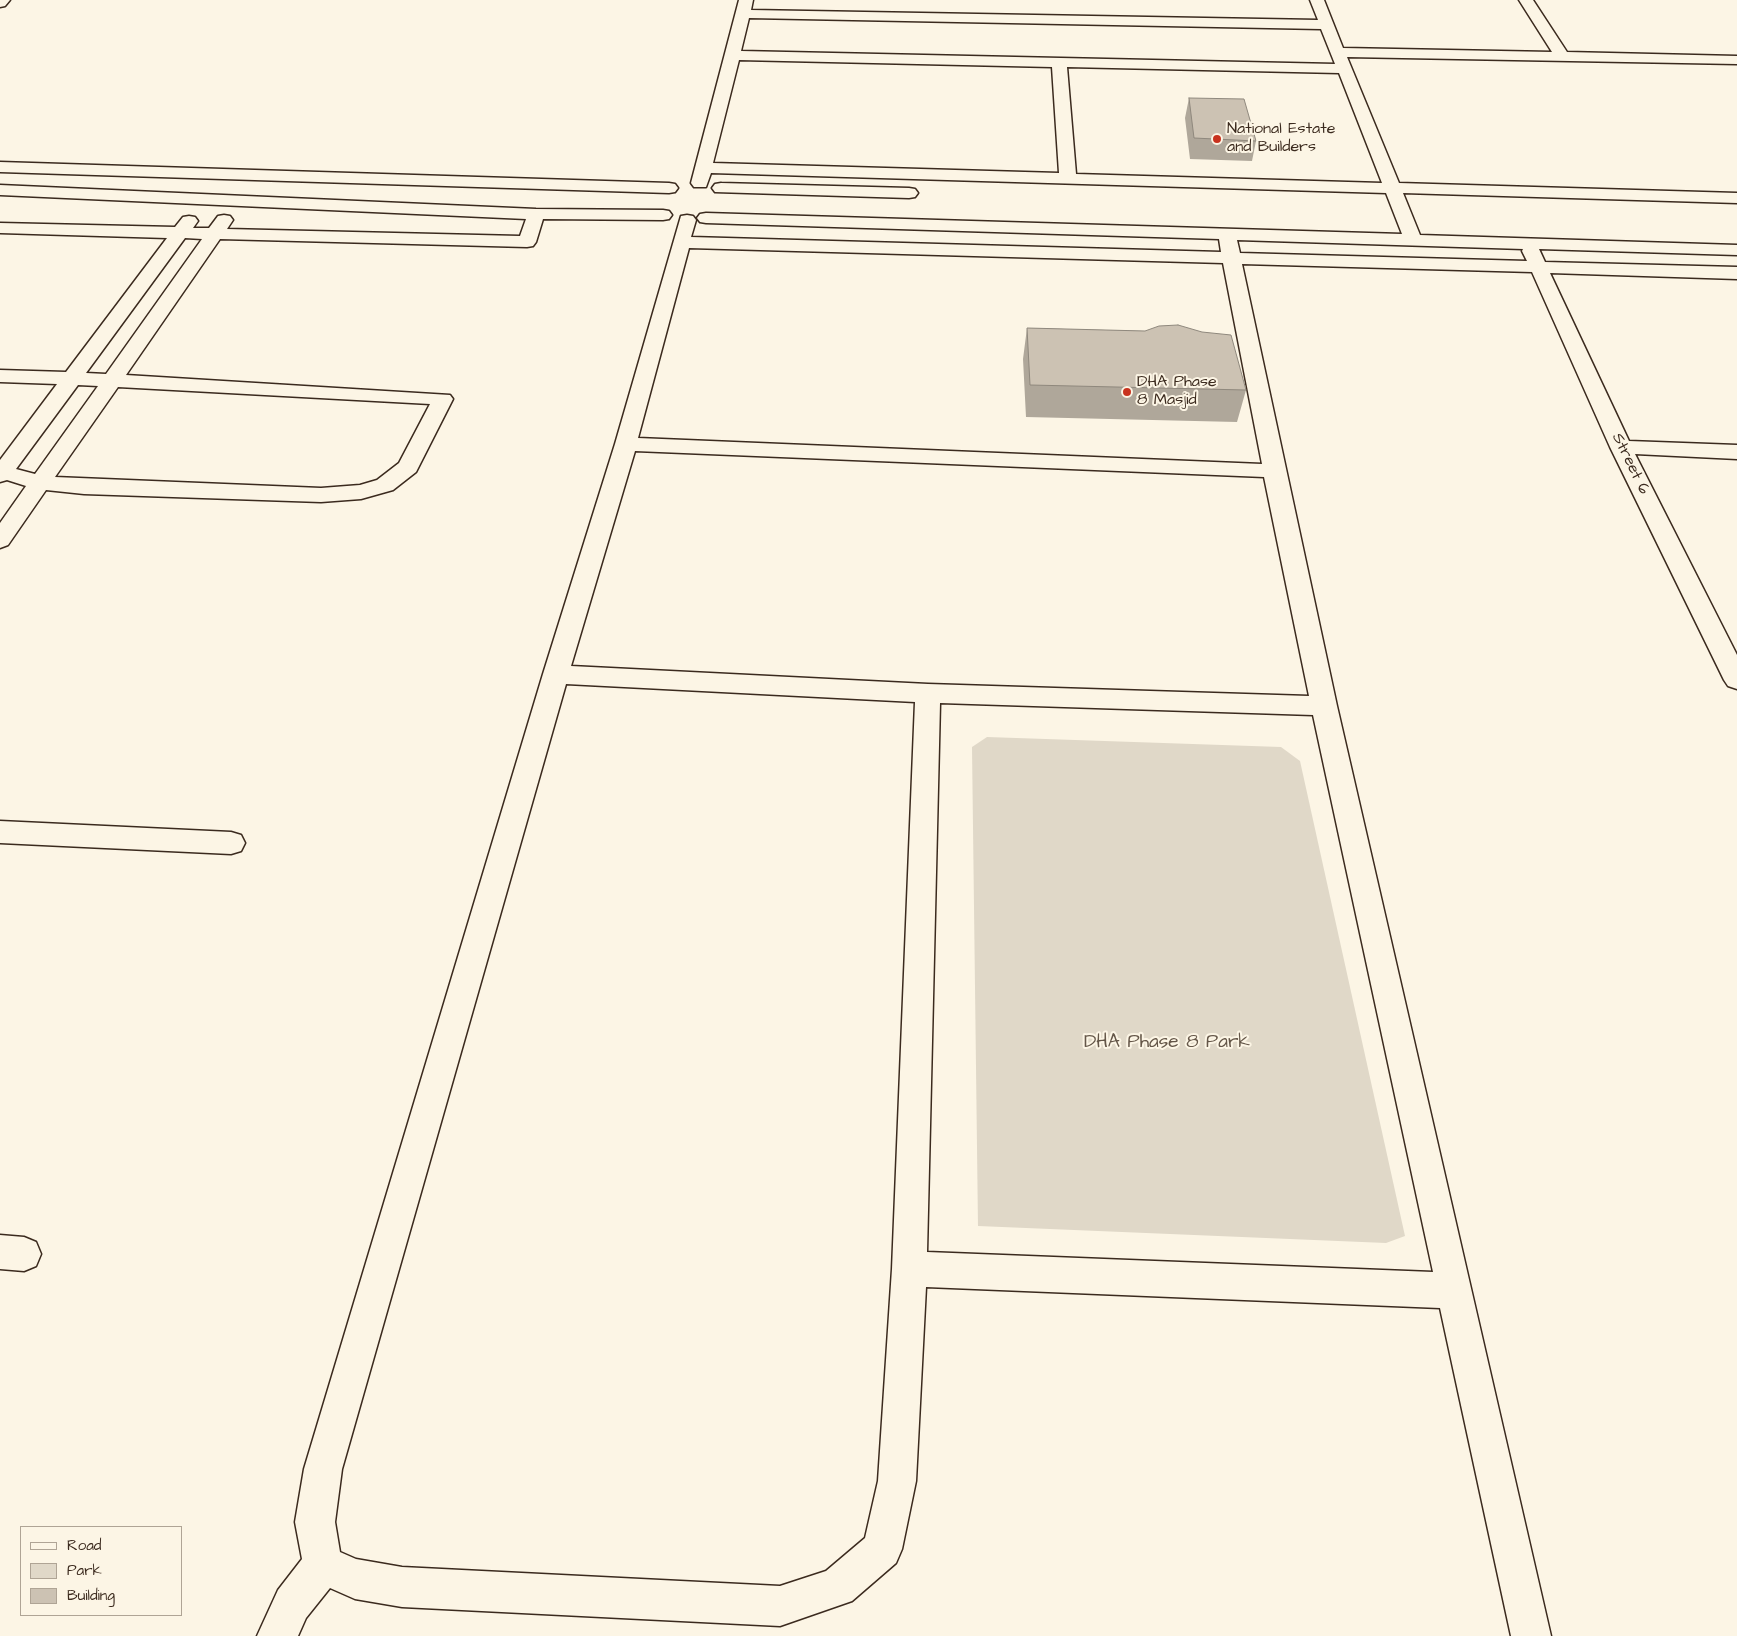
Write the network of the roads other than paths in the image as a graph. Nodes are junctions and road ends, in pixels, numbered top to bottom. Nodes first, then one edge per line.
1 (3, 0) edge
2 (1318, 0) edge
3 (1526, 0) edge
4 (0, 3) edge
5 (744, 7) edge
6 (1328, 25) junction
7 (1337, 52) junction
8 (732, 54) junction
9 (1562, 56) junction
10 (1737, 60) edge
11 (1059, 63) junction
12 (1344, 69) junction
13 (0, 167) edge
14 (223, 173) junction
15 (257, 174) junction
16 (702, 175) junction
17 (1068, 180) junction
18 (523, 182) junction
19 (669, 188) junction
20 (721, 188) junction
21 (1394, 188) junction
22 (0, 190) edge
23 (921, 194) dead end
24 (1737, 198) edge
25 (205, 199) junction
26 (237, 200) junction
27 (1380, 206) dead end
28 (1400, 207) junction
29 (1419, 208) dead end
30 (508, 212) junction
31 (536, 214) junction
32 (684, 224) junction
33 (0, 228) edge
34 (180, 232) junction
35 (216, 232) junction
36 (1413, 240) junction
37 (1528, 244) junction
38 (1230, 246) junction
39 (1737, 250) edge
40 (1538, 266) junction
41 (1737, 273) edge
42 (0, 376) edge
43 (70, 378) junction
44 (111, 381) junction
45 (626, 444) junction
46 (1622, 447) junction
47 (1737, 452) edge
48 (1, 472) edge
49 (1274, 472) junction
50 (40, 483) junction
51 (0, 540) edge
52 (556, 674) junction
53 (1737, 680) edge
54 (928, 693) junction
55 (1324, 706) junction
56 (0, 832) edge
57 (231, 844) dead end
58 (909, 1269) junction
59 (1454, 1291) junction
60 (323, 1565) junction
61 (277, 1636) edge
62 (1531, 1636) edge

1 - 4 street
2 - 6 street
3 - 9 street
5 - 6 street
5 - 8 street
6 - 7 street
7 - 9 street
7 - 12 street
8 - 11 street
8 - 16 street
9 - 10 street
11 - 12 street
11 - 17 street
12 - 21 street
13 - 14 street
14 - 15 street
14 - 25 street
15 - 18 street
15 - 26 street
16 - 17 street
16 - 19 street
16 - 20 street
17 - 21 street
18 - 19 street
18 - 30 street
19 - 32 street
20 - 23 street
20 - 32 street
21 - 24 street
21 - 28 street
22 - 25 street
25 - 26 street
25 - 34 street
26 - 30 street
26 - 35 street
27 - 28 street
28 - 29 street
28 - 36 street
30 - 31 street
31 - 32 street
31 - 35 street
32 - 38 street
32 - 38 street
32 - 45 street
33 - 34 street
34 - 35 street
34 - 43 street
35 - 44 street
36 - 37 street
36 - 38 street
37 - 39 street
37 - 40 street, Street 6
38 - 40 street
38 - 49 street
40 - 41 street
40 - 46 street, Street 6
42 - 43 street
43 - 44 street
43 - 48 street
44 - 50 street
44 - 50 street
45 - 49 street
45 - 52 street
46 - 47 street
46 - 53 street, Street 6
48 - 50 street
49 - 55 street
50 - 51 street
52 - 54 street
52 - 60 street
54 - 55 street
54 - 58 street
55 - 59 street
56 - 57 street
58 - 59 street
58 - 60 street
59 - 62 street
60 - 61 street

